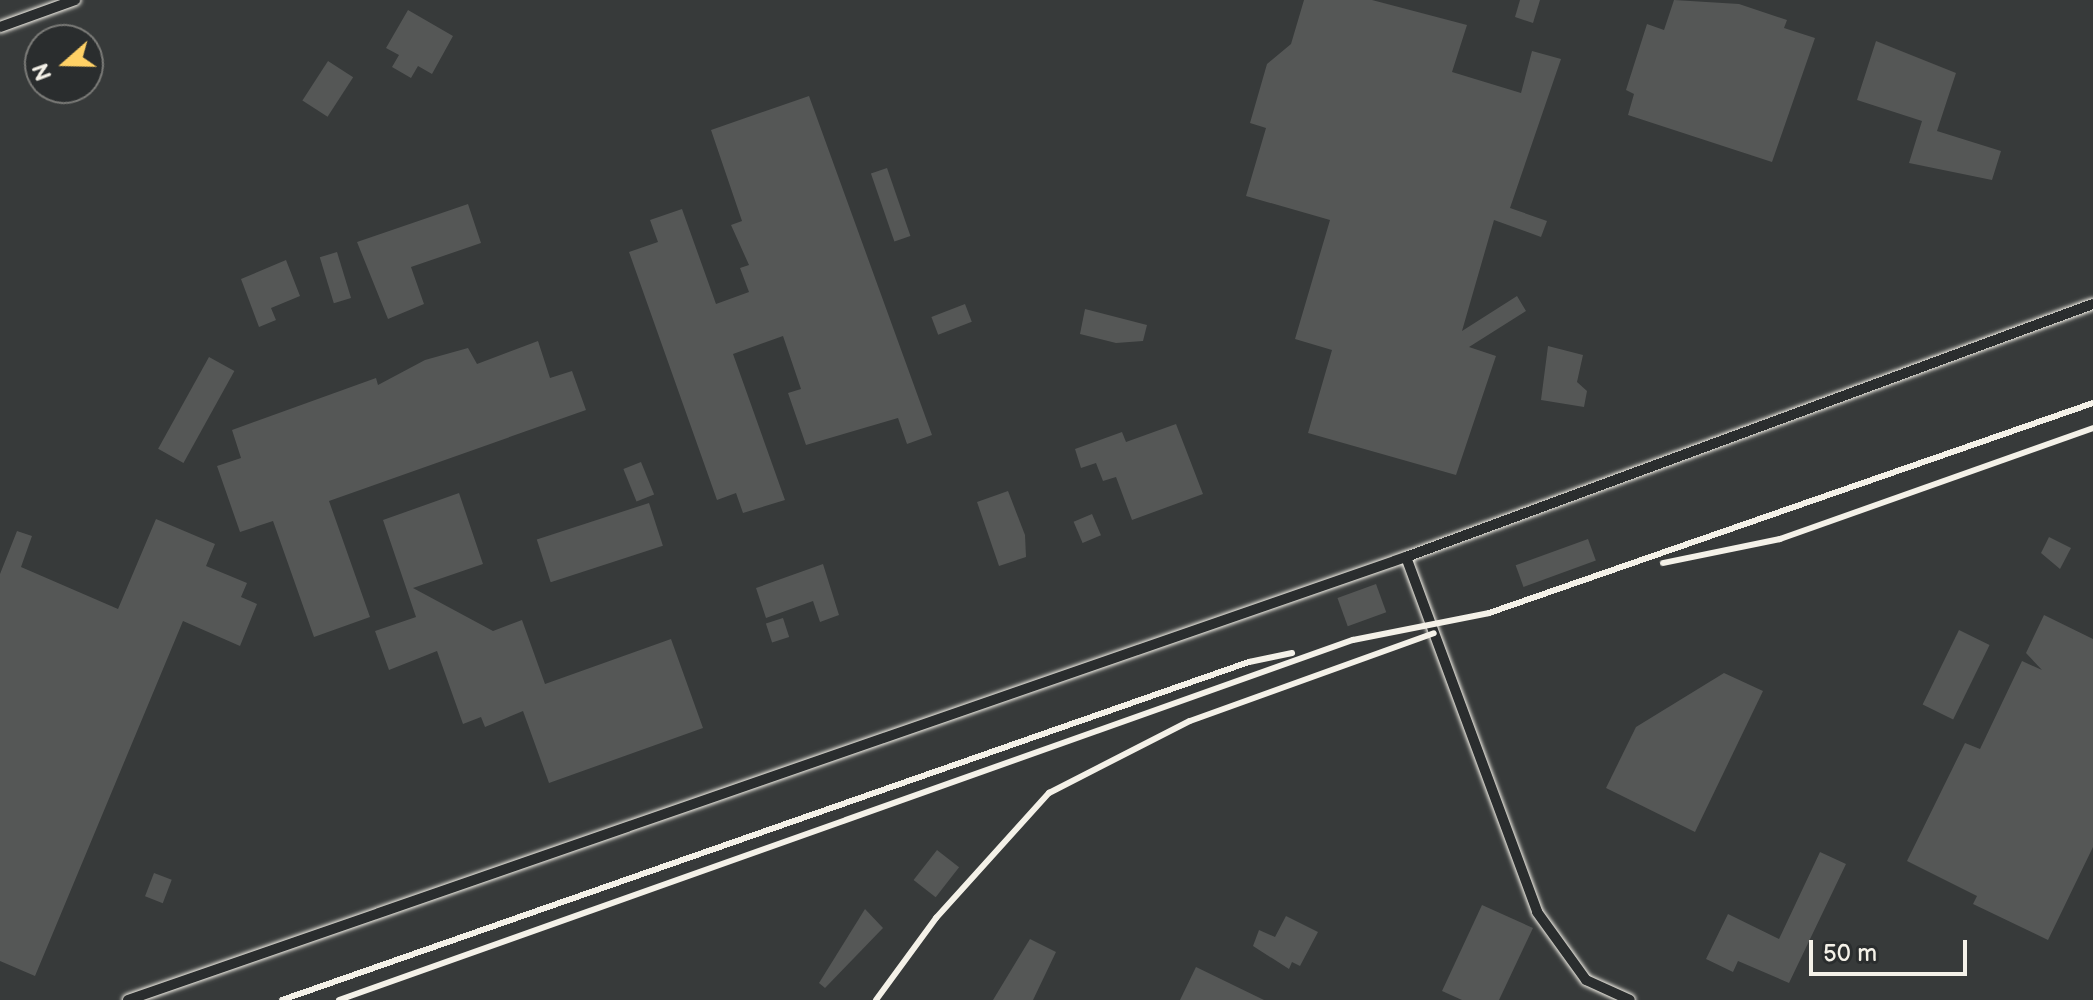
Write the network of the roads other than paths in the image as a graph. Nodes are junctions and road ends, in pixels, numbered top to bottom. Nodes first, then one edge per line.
1 (75, 0) edge
2 (0, 27) edge
3 (2093, 304) edge
4 (1406, 557) junction
5 (128, 1000) edge
6 (1630, 1000) edge

1 - 2 lane
3 - 4 lane
4 - 5 lane
4 - 6 lane

